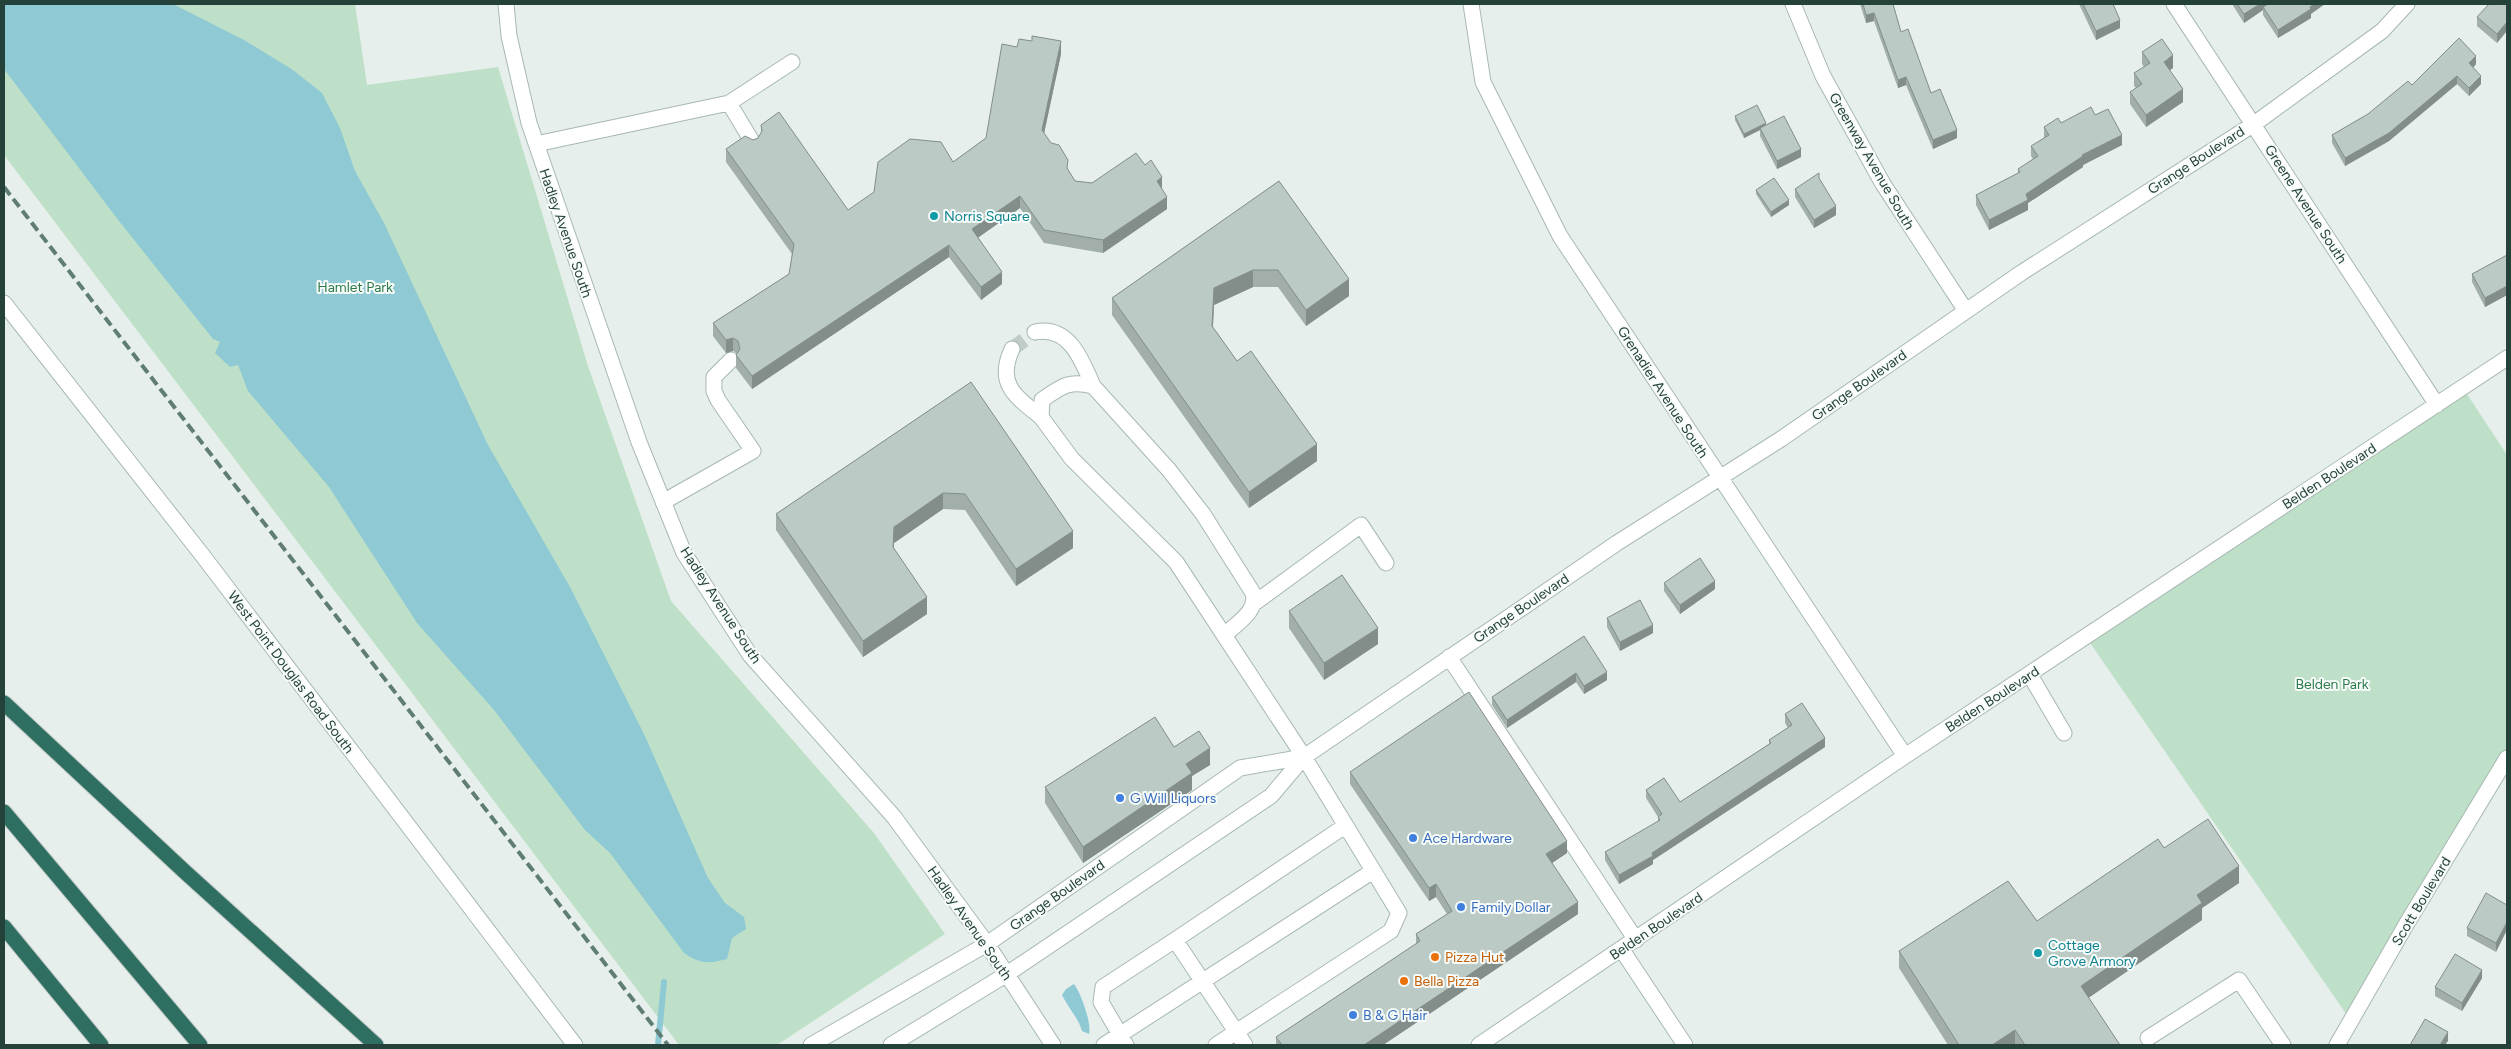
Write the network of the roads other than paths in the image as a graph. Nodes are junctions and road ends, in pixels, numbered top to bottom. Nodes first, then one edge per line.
1 (506, 4) edge
2 (1470, 4) edge
3 (1793, 4) edge
4 (2174, 4) edge
5 (2407, 4) edge
6 (792, 62) dead end
7 (729, 103) junction
8 (2254, 124) junction
9 (754, 143) edge
10 (536, 144) junction
11 (4, 303) edge
12 (1966, 311) junction
13 (1035, 332) tunnel mouth
14 (1012, 349) tunnel mouth
15 (2507, 358) edge
16 (731, 360) dead end
17 (1093, 386) junction
18 (2436, 406) junction
19 (1040, 417) junction
20 (1720, 477) junction
21 (663, 502) junction
22 (1386, 563) dead end
23 (1256, 602) junction
24 (1226, 634) junction
25 (1449, 657) junction
26 (2030, 675) junction
27 (4, 703) edge
28 (2064, 733) dead end
29 (1304, 756) junction
30 (1905, 756) junction
31 (2507, 758) edge
32 (4, 812) edge
33 (1345, 826) junction
34 (1373, 870) junction
35 (4, 927) edge
36 (1175, 940) junction
37 (1636, 940) junction
38 (987, 944) junction
39 (1622, 950) junction
40 (1007, 974) junction
41 (1203, 982) junction
42 (1236, 1032) junction
43 (2148, 1038) dead end
44 (1123, 1041) edge
45 (101, 1045) edge
46 (200, 1045) edge
47 (376, 1045) edge
48 (575, 1045) edge
49 (812, 1045) edge
50 (891, 1045) edge
51 (1053, 1045) edge
52 (1104, 1045) edge
53 (1216, 1045) edge
54 (1244, 1045) edge
55 (1479, 1045) edge
56 (1684, 1045) edge
57 (2283, 1045) edge
58 (2337, 1045) edge

1 - 10 street, Hadley Avenue South
2 - 20 street, Grenadier Avenue South
3 - 12 street, Greenway Avenue South
4 - 8 street, Greene Avenue South
5 - 8 street, Grange Boulevard
6 - 7 street
7 - 9 street
7 - 10 street
8 - 12 street, Grange Boulevard
8 - 18 street, Greene Avenue South
10 - 21 street, Hadley Avenue South
11 - 48 street, West Point Douglas Road South
12 - 20 street, Grange Boulevard
13 - 17 street
14 - 19 street
15 - 18 street, Belden Boulevard
16 - 21 street
17 - 19 street
17 - 23 street
18 - 26 street, Belden Boulevard
19 - 24 street
20 - 25 street, Grange Boulevard
20 - 30 street, Grenadier Avenue South
21 - 38 street, Hadley Avenue South
22 - 23 street
23 - 24 street
24 - 29 street
25 - 29 street, Grange Boulevard
25 - 37 street
26 - 28 street
26 - 30 street, Belden Boulevard
27 - 47 highway
29 - 33 street
29 - 38 street, Grange Boulevard
29 - 40 street, Grange Boulevard
30 - 37 street, Belden Boulevard
31 - 58 street, Scott Boulevard
32 - 46 highway
33 - 34 street
33 - 36 street
34 - 41 street
34 - 42 street
35 - 45 highway
36 - 41 street
36 - 44 street
37 - 39 street, Belden Boulevard
38 - 40 street, Hadley Avenue South
38 - 49 street, Grange Boulevard
39 - 55 street, Belden Boulevard
39 - 56 street
40 - 50 street, Grange Boulevard
40 - 51 street, Hadley Avenue South
41 - 42 street
41 - 44 street
42 - 53 street
42 - 54 street
43 - 57 street
44 - 52 street

